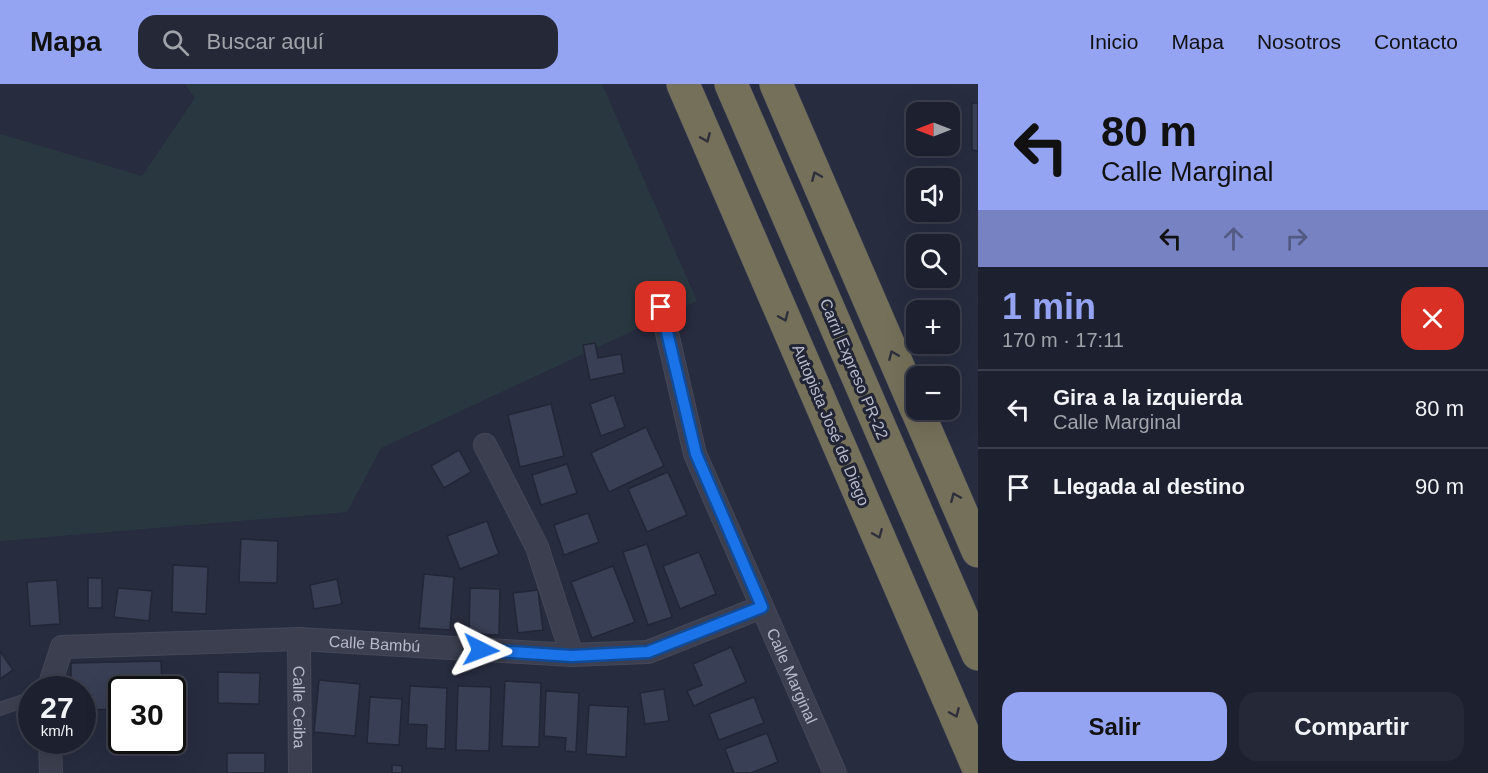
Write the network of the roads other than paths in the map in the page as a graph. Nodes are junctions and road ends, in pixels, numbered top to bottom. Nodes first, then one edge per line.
1 (683, 84) edge
2 (731, 84) edge
3 (776, 84) edge
4 (661, 307) dead end
5 (906, 384) edge
6 (922, 420) edge
7 (485, 445) dead end
8 (978, 551) edge
9 (762, 607) junction
10 (299, 639) junction
11 (978, 654) edge
12 (572, 656) junction
13 (49, 676) edge
14 (18, 701) edge
15 (0, 709) edge
16 (50, 754) edge
17 (978, 767) edge
18 (51, 773) edge
19 (300, 773) edge
20 (835, 773) edge

1 -> 17 highway, Autopista José de Diego
2 - 11 highway, Carril Expreso PR-22
5 -> 3 highway
4 - 9 street, Calle Marginal
8 -> 6 highway
7 - 12 street
9 - 12 street, Calle Bambú
9 - 20 street, Calle Marginal
10 - 12 street, Calle Bambú
10 - 13 street, Calle Bambú
10 - 19 street, Calle Ceiba
14 - 15 lane
16 - 18 street

